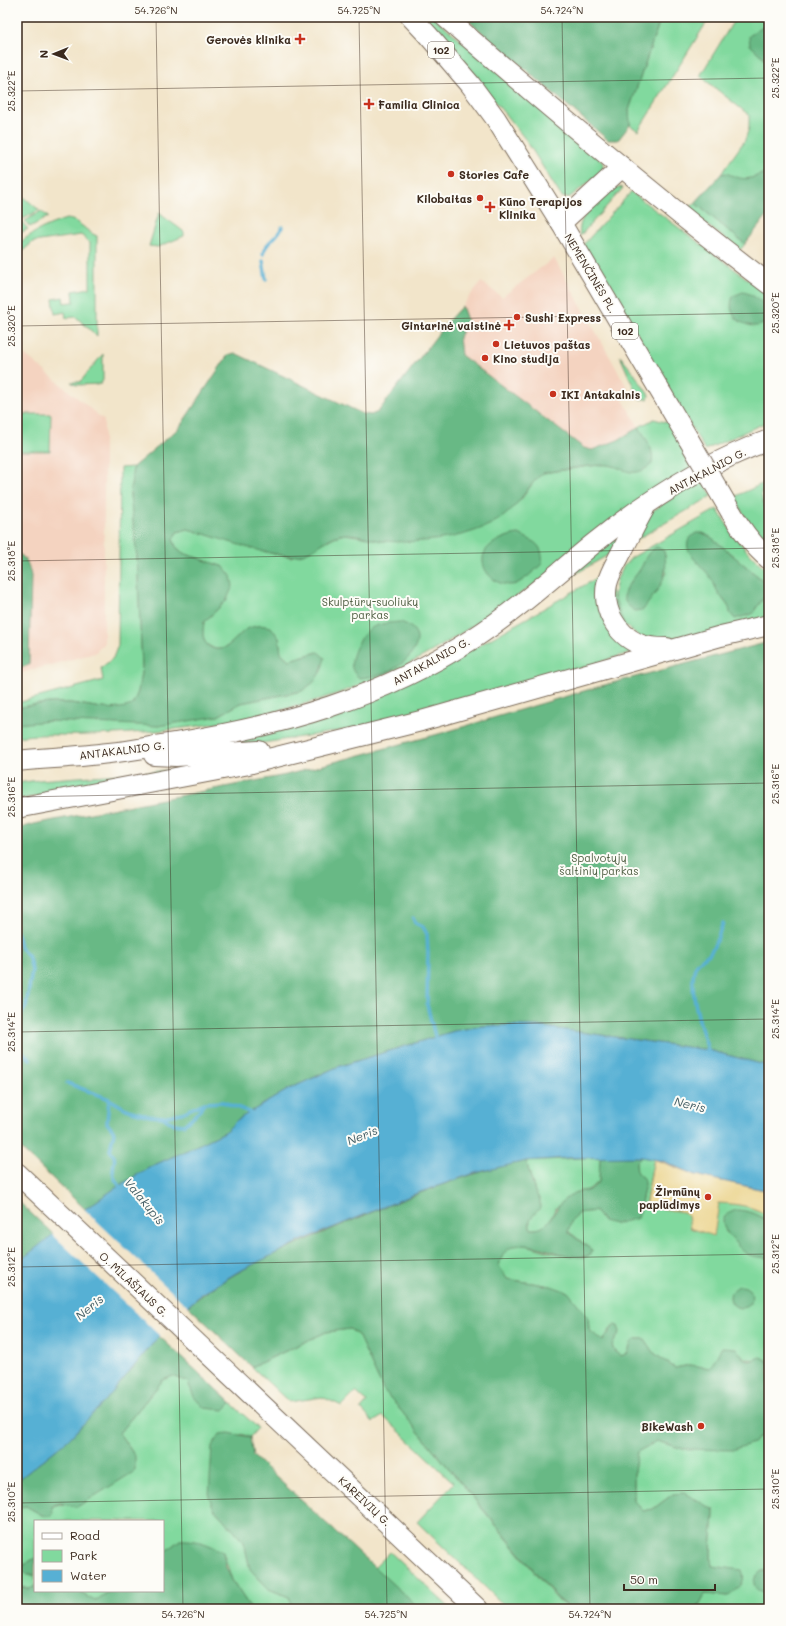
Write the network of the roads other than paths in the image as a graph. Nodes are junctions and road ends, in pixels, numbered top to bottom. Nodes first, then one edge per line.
1 (411, 17) edge
2 (445, 17) edge
3 (622, 168) junction
4 (561, 223) junction
5 (769, 284) edge
6 (769, 440) edge
7 (645, 507) junction
8 (769, 558) edge
9 (769, 625) edge
10 (677, 649) junction
11 (329, 743) junction
12 (109, 753) junction
13 (17, 761) edge
14 (17, 808) edge
15 (17, 1173) edge
16 (251, 1394) joint
17 (478, 1609) edge

1 - 4 main road, NEMENČINĖS PL. / 102
2 - 3 main road, 102
3 - 4 main road
3 - 5 main road, 102
4 - 8 main road, NEMENČINĖS PL. / 102, bridge
6 - 7 main road, ANTAKALNIO G.
7 - 10 main road
7 - 12 main road, ANTAKALNIO G.
9 - 10 main road
10 - 11 main road
11 - 12 main road
11 - 14 main road
12 - 13 main road, ANTAKALNIO G.
15 - 16 main road, O. MILAŠIAUS G.
16 - 17 main road, KAREIVIŲ G.

